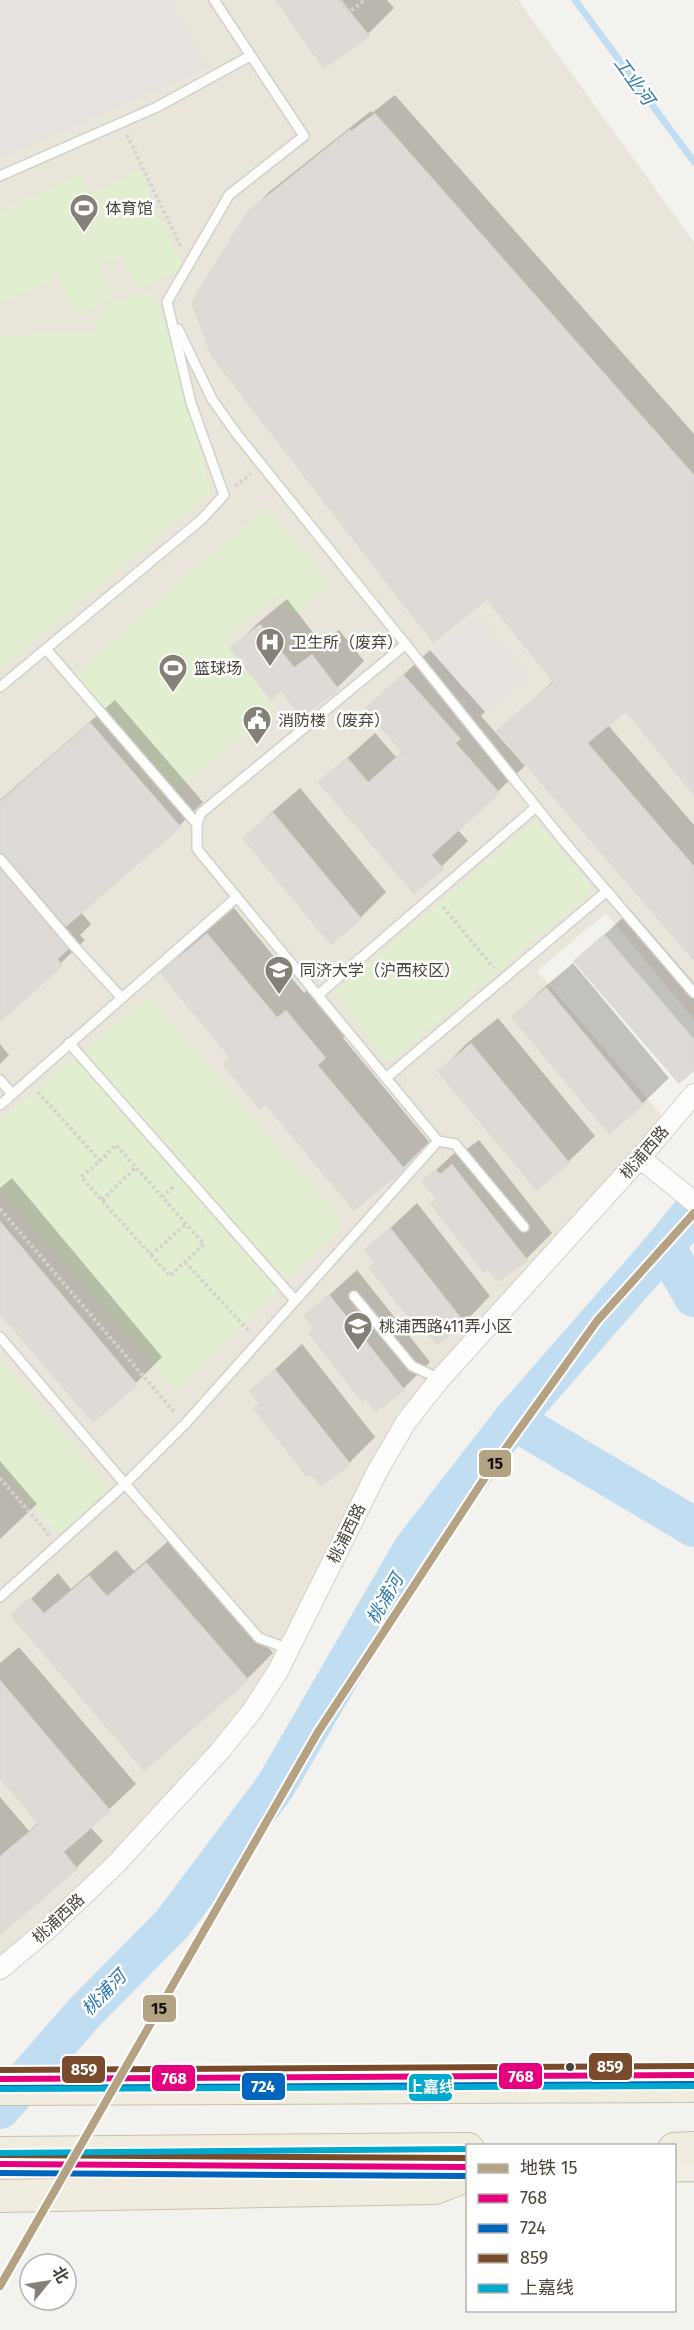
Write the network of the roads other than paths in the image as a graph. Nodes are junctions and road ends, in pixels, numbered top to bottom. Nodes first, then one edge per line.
1 (214, 0) edge
2 (250, 56) junction
3 (0, 176) edge
4 (167, 302) junction
5 (406, 644) junction
6 (46, 649) junction
7 (0, 687) edge
8 (536, 807) junction
9 (197, 824) junction
10 (0, 859) edge
11 (607, 891) junction
12 (237, 897) junction
13 (694, 993) edge
14 (318, 995) junction
15 (121, 998) junction
16 (69, 1043) junction
17 (386, 1078) junction
18 (0, 1080) edge
19 (12, 1094) junction
20 (694, 1094) edge
21 (0, 1105) edge
22 (438, 1141) junction
23 (640, 1158) junction
24 (694, 1202) edge
25 (524, 1227) dead end
26 (354, 1296) dead end
27 (295, 1300) junction
28 (0, 1337) edge
29 (440, 1379) junction
30 (125, 1484) junction
31 (0, 1598) edge
32 (281, 1646) dead end
33 (0, 1969) edge
34 (694, 2075) edge
35 (0, 2079) edge
36 (694, 2086) edge
37 (0, 2090) edge
38 (676, 2148) edge
39 (694, 2148) edge
40 (466, 2149) edge
41 (0, 2153) edge
42 (0, 2164) edge
43 (676, 2166) edge
44 (694, 2166) edge
45 (466, 2167) edge
46 (466, 2176) edge
47 (0, 2196) edge

1 - 2 lane
2 - 3 lane
2 - 4 lane
4 - 5 lane
4 - 6 lane
5 - 8 lane
5 - 9 lane
6 - 7 lane
6 - 9 lane
8 - 11 lane
8 - 14 lane
9 - 12 lane
10 - 15 lane
11 - 13 lane
11 - 17 lane
12 - 14 lane
12 - 15 lane
14 - 17 lane
15 - 16 lane
16 - 19 lane
16 - 27 lane
17 - 22 lane
18 - 19 lane
19 - 21 lane
20 - 23 street, 桃浦西路
22 - 25 lane
22 - 27 lane
23 - 24 street
23 - 29 street, 桃浦西路
26 - 29 lane
27 - 30 lane
28 - 30 lane
29 - 33 street, 桃浦西路
30 - 31 lane
30 - 32 lane
34 - 35 main road
36 - 37 highway
38 - 39 highway
40 - 41 highway
42 - 45 main road
43 - 44 main road
46 - 47 highway

